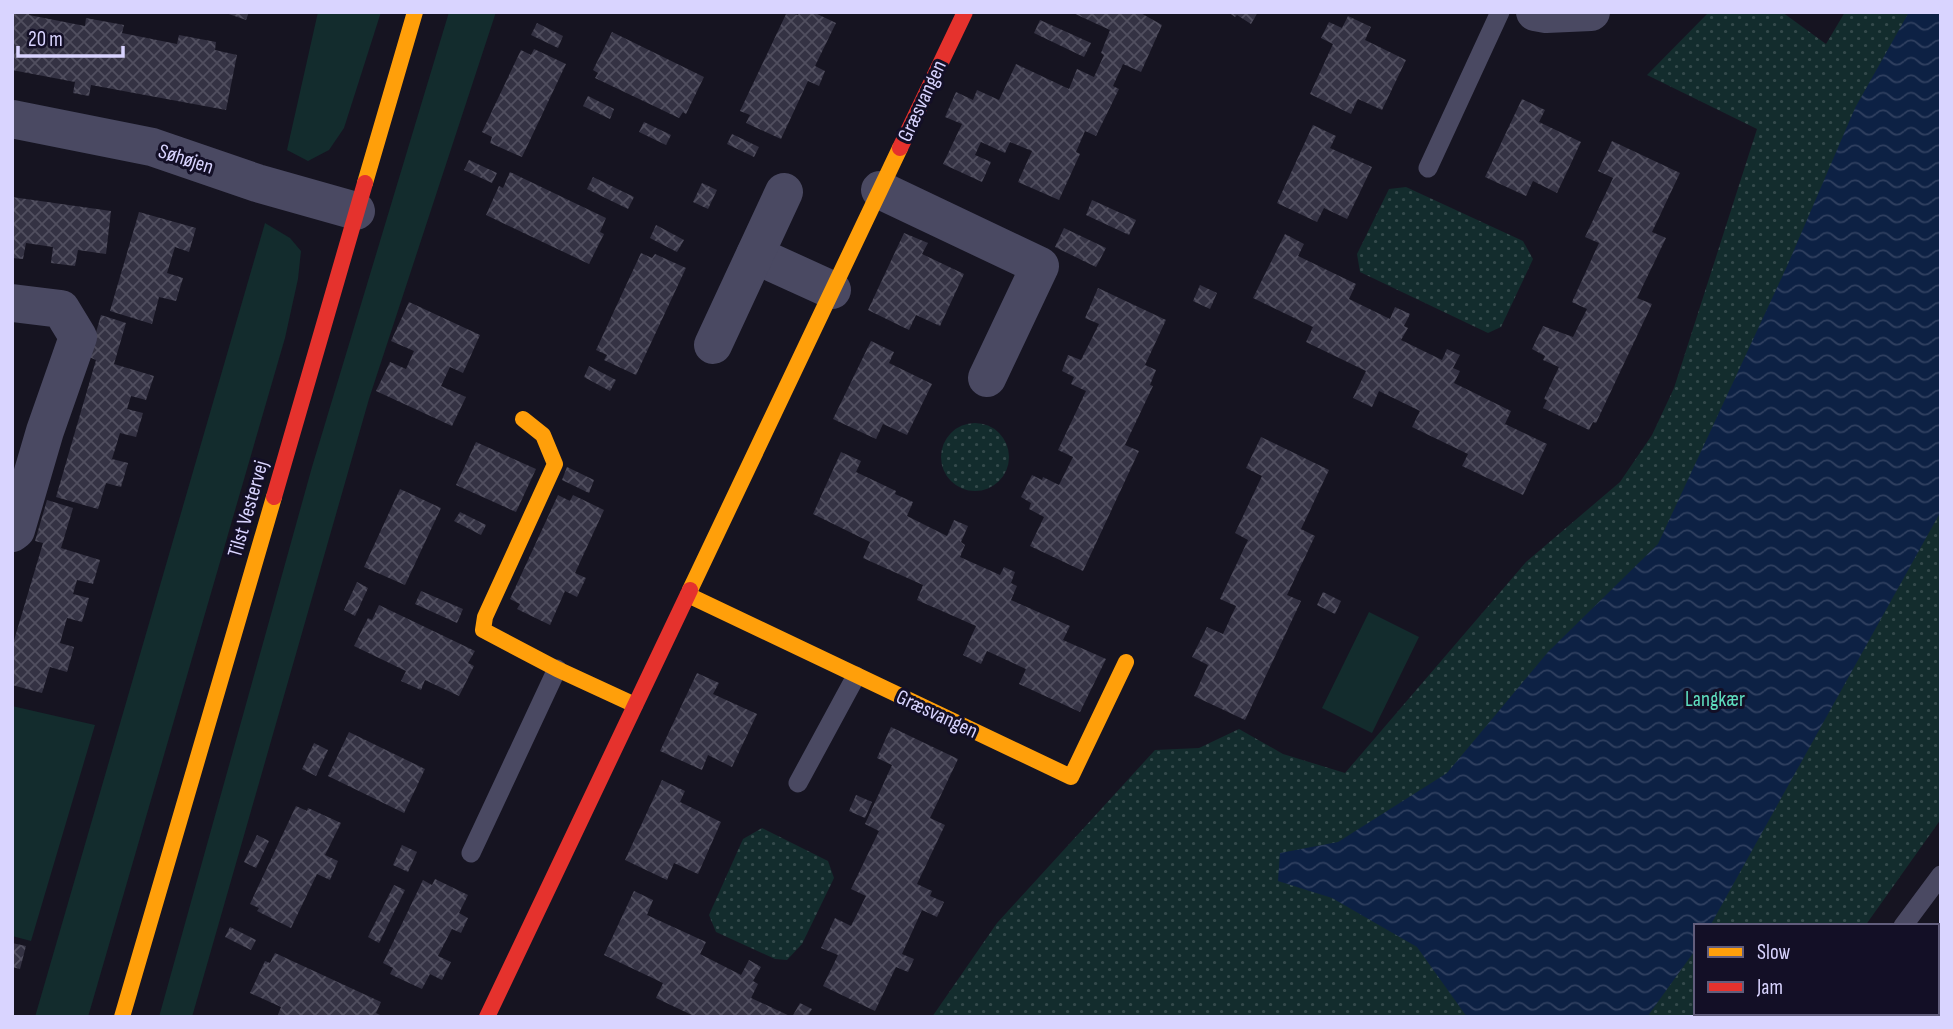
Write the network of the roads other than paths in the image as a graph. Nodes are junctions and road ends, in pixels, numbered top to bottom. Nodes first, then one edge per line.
1 (415, 12) edge
2 (964, 12) edge
3 (1500, 12) edge
4 (1535, 12) edge
5 (1591, 12) edge
6 (12, 119) edge
7 (1428, 168) dead end
8 (880, 190) junction
9 (784, 192) dead end
10 (356, 211) junction
11 (755, 255) junction
12 (832, 290) junction
13 (12, 303) edge
14 (713, 345) dead end
15 (987, 377) dead end
16 (523, 419) dead end
17 (12, 533) edge
18 (688, 595) junction
19 (1126, 662) dead end
20 (557, 668) junction
21 (856, 676) junction
22 (635, 705) junction
23 (798, 783) dead end
24 (471, 853) dead end
25 (1941, 875) edge
26 (1904, 924) edge
27 (121, 1017) edge
28 (487, 1017) edge

1 - 10 street, Tilst Vestervej
2 - 8 street, Græsvangen
3 - 7 lane
4 - 5 street
6 - 10 street, Søhøjen
8 - 12 street, Græsvangen
8 - 15 street
9 - 11 street
10 - 27 street, Tilst Vestervej
11 - 12 street
11 - 14 street
12 - 18 street, Græsvangen
13 - 17 street
16 - 20 street
18 - 21 street, Græsvangen
18 - 22 street, Græsvangen
19 - 21 street, Græsvangen
20 - 22 street
20 - 24 lane
21 - 23 lane
22 - 28 street, Græsvangen
25 - 26 lane

